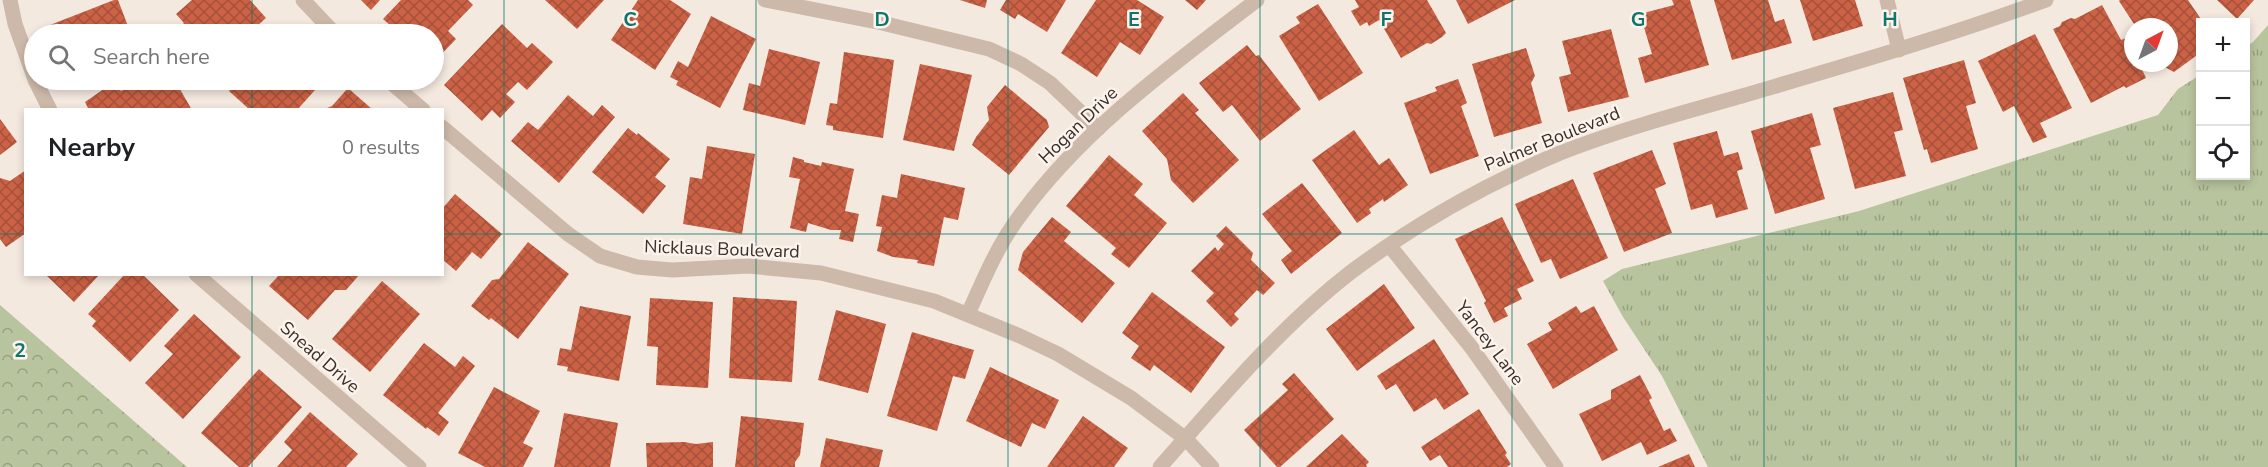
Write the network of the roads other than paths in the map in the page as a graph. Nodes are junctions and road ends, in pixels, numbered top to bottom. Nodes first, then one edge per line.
1 (10, 0) edge
2 (303, 0) edge
3 (765, 0) edge
4 (1257, 0) edge
5 (1887, 0) edge
6 (2046, 0) edge
7 (326, 24) edge
8 (24, 48) edge
9 (1899, 50) junction
10 (41, 90) edge
11 (400, 90) edge
12 (49, 108) edge
13 (421, 108) edge
14 (444, 129) edge
15 (1098, 129) junction
16 (1389, 245) junction
17 (198, 276) edge
18 (968, 314) junction
19 (1186, 438) junction
20 (419, 467) edge
21 (1160, 467) edge
22 (1212, 467) edge
23 (1556, 467) edge

1 - 8 street
2 - 7 street
3 - 15 street
4 - 15 street, Hogan Drive
5 - 9 street
6 - 9 street, Palmer Boulevard
9 - 16 street, Palmer Boulevard
10 - 12 street
11 - 13 street
14 - 18 street, Nicklaus Boulevard
15 - 18 street, Hogan Drive
16 - 19 street, Palmer Boulevard
16 - 23 street, Yancey Lane
17 - 20 street, Snead Drive
18 - 19 street, Nicklaus Boulevard
19 - 21 street, Palmer Boulevard
19 - 22 street, Nicklaus Boulevard

